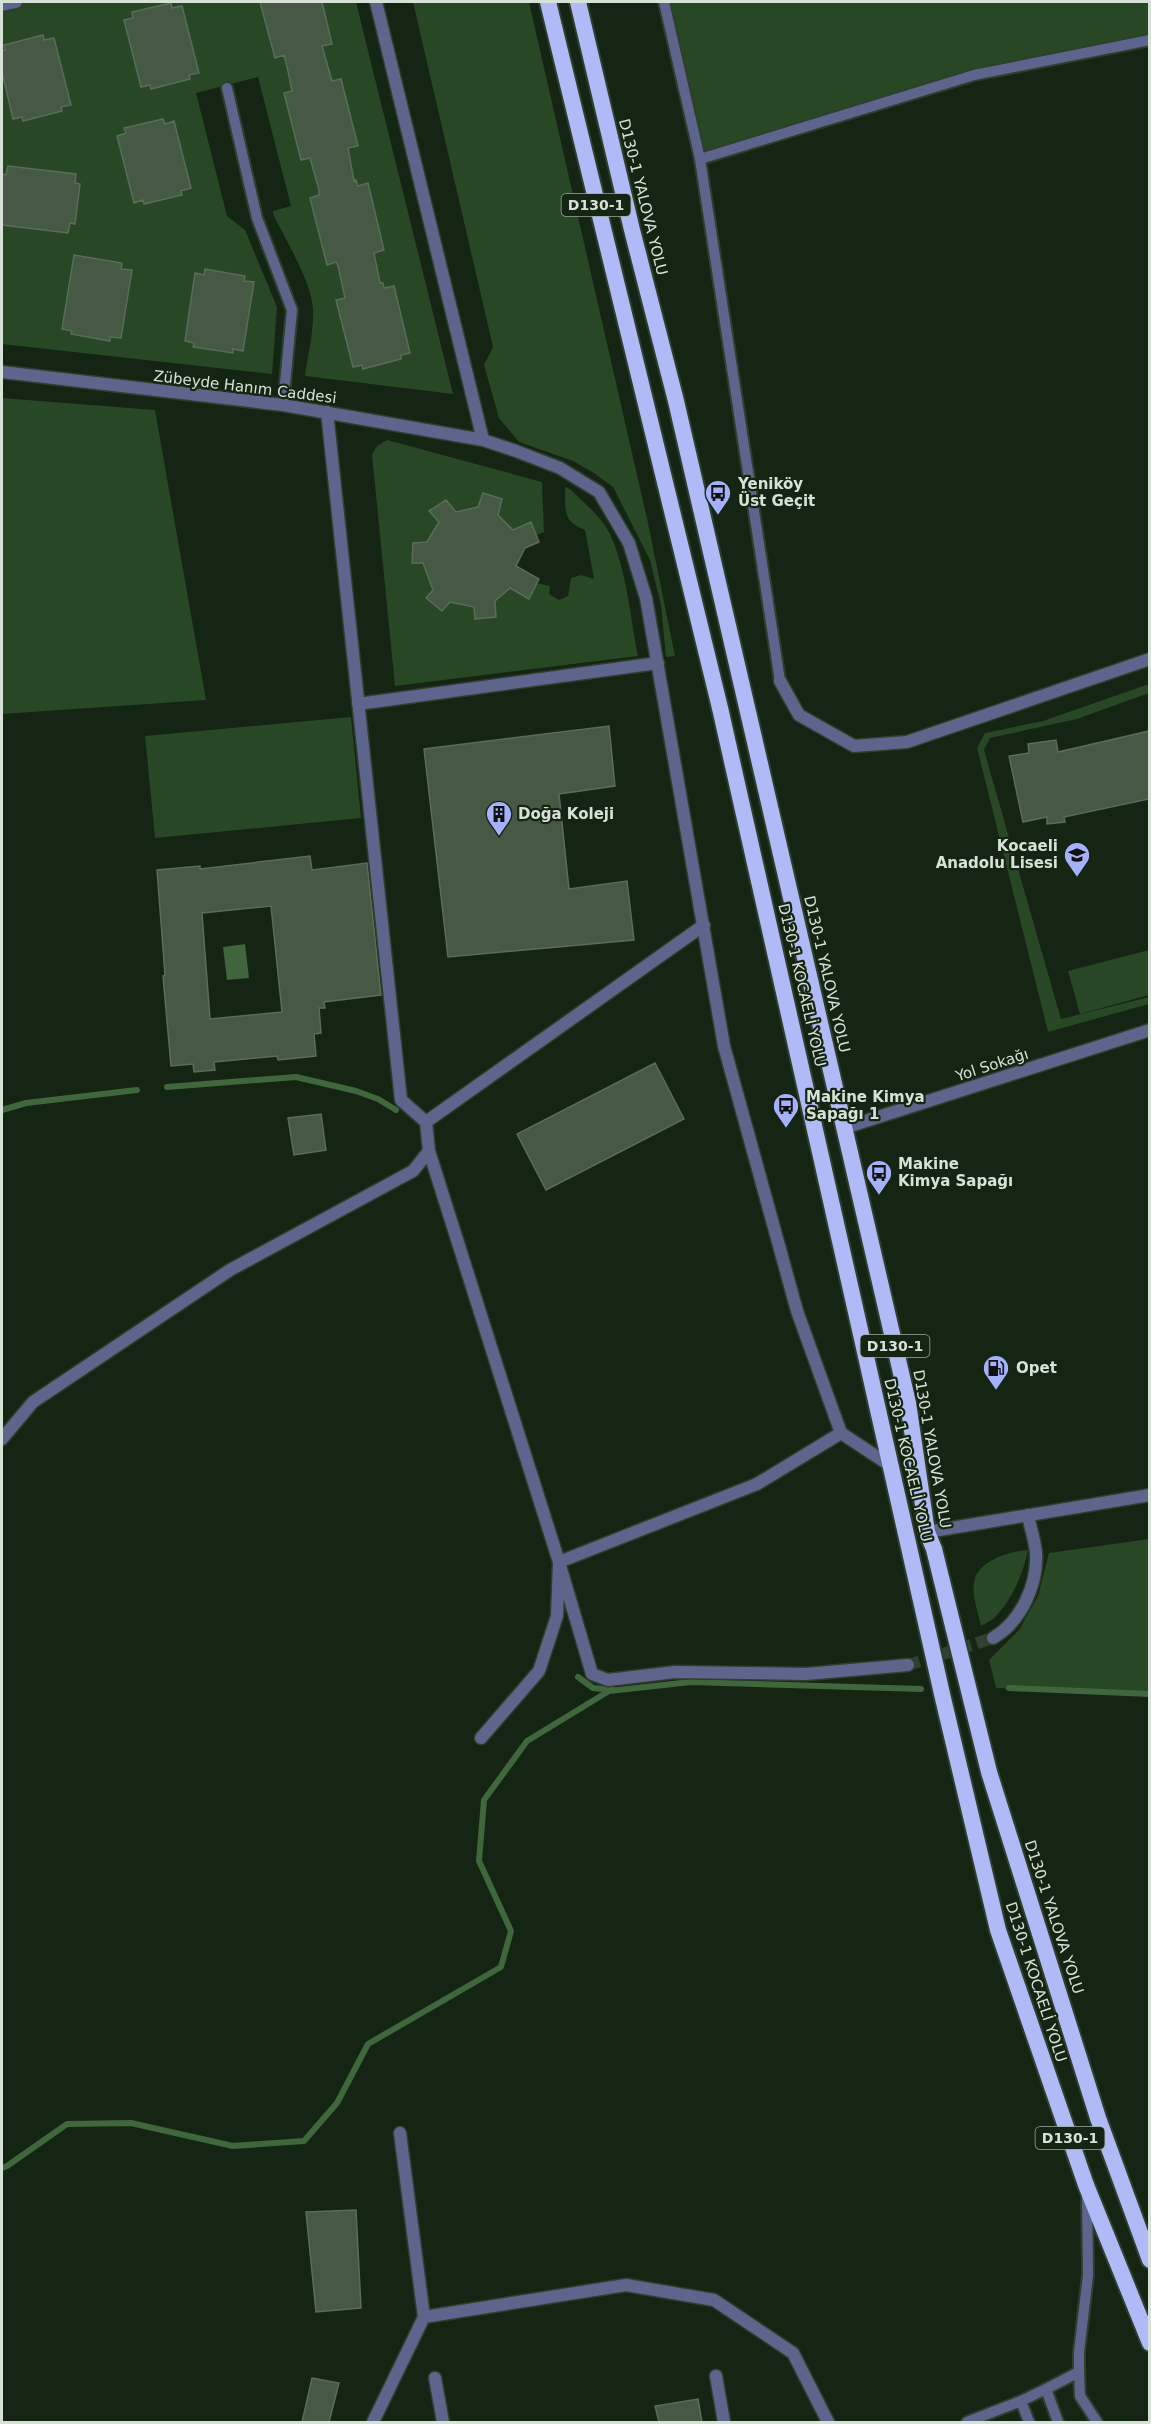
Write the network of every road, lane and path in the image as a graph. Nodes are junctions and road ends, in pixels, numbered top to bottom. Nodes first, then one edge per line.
1 (16, 2) edge
2 (376, 2) edge
3 (548, 2) edge
4 (578, 2) edge
5 (664, 2) edge
6 (2, 5) edge
7 (1149, 40) edge
8 (227, 88) dead end
9 (700, 159) junction
10 (2, 372) edge
11 (283, 405) junction
12 (327, 412) junction
13 (483, 441) junction
14 (1149, 659) edge
15 (658, 663) junction
16 (780, 681) joint
17 (358, 704) junction
18 (704, 926) junction
19 (1149, 1030) edge
20 (426, 1122) junction
21 (844, 1128) junction
22 (429, 1151) junction
23 (841, 1433) junction
24 (2, 1439) edge
25 (891, 1466) junction
26 (1149, 1495) edge
27 (1028, 1515) junction
28 (927, 1532) junction
29 (560, 1562) junction
30 (993, 1638) tunnel mouth
31 (908, 1665) tunnel mouth
32 (481, 1738) dead end
33 (400, 2133) dead end
34 (1086, 2185) junction
35 (1149, 2260) edge
36 (424, 2317) junction
37 (1149, 2342) edge
38 (1079, 2372) junction
39 (716, 2376) dead end
40 (435, 2378) dead end
41 (1046, 2389) junction
42 (1021, 2401) junction
43 (373, 2422) edge
44 (443, 2422) edge
45 (724, 2422) edge
46 (828, 2422) edge
47 (967, 2422) edge
48 (1029, 2422) edge
49 (1058, 2422) edge
50 (1097, 2422) edge

1 - 6 street
2 - 13 street
3 - 25 highway, D130-1 KOCAELİ YOLU / D130-1
4 - 21 highway, D130-1 YALOVA YOLU / D130-1
5 - 9 lane
7 - 9 lane
8 - 11 lane
9 - 16 lane
10 - 11 street, Zübeyde Hanım Caddesi
11 - 12 street, Zübeyde Hanım Caddesi
12 - 13 street, Zübeyde Hanım Caddesi
12 - 17 street
13 - 15 street, Zübeyde Hanım Caddesi
14 - 16 street
15 - 17 street
15 - 18 street, Zübeyde Hanım Caddesi
17 - 20 street
18 - 20 street
18 - 23 street, Zübeyde Hanım Caddesi
19 - 21 street, Yol Sokağı
20 - 22 street
21 - 28 highway, D130-1 YALOVA YOLU / D130-1
22 - 24 street
22 - 29 street
23 - 25 street
23 - 29 street
25 - 34 highway, D130-1 KOCAELİ YOLU / D130-1
26 - 27 street
27 - 28 street
27 - 30 street
28 - 35 highway, D130-1 YALOVA YOLU / D130-1
29 - 31 street
29 - 32 street
33 - 36 street
34 - 37 highway, D130-1 KOCAELİ YOLU / D130-1
34 - 38 lane
36 - 43 street
36 - 46 street
38 - 41 lane
38 - 50 lane
39 - 45 street
40 - 44 street
41 - 42 lane
41 - 49 lane
42 - 47 lane
42 - 48 lane

